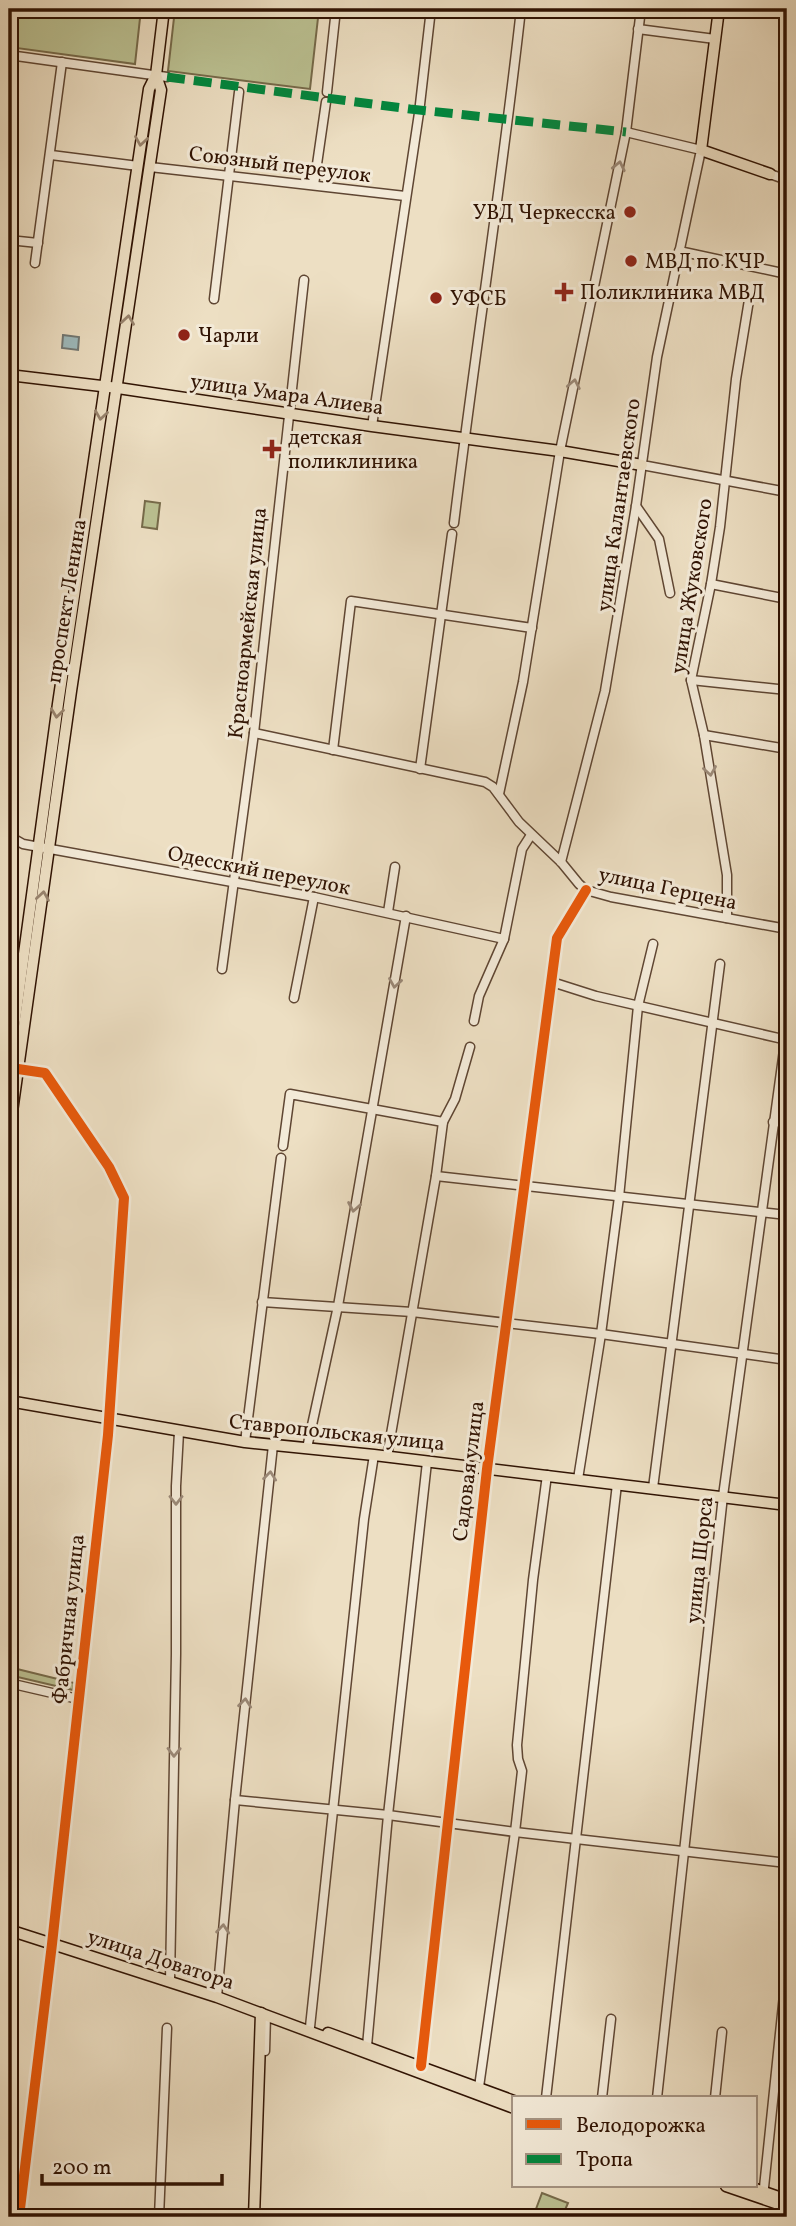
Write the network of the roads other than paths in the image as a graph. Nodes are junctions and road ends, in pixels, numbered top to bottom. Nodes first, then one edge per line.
1 (164, 9) edge
2 (337, 9) edge
3 (430, 9) edge
4 (521, 9) edge
5 (641, 9) edge
6 (719, 9) edge
7 (638, 29) junction
8 (715, 39) junction
9 (9, 55) edge
10 (62, 62) junction
11 (161, 76) junction
12 (239, 92) dead end
13 (327, 92) dead end
14 (326, 103) dead end
15 (626, 132) junction
16 (701, 150) junction
17 (51, 155) junction
18 (138, 166) junction
19 (150, 167) junction
20 (229, 174) junction
21 (770, 174) joint
22 (787, 180) edge
23 (314, 185) junction
24 (405, 196) junction
25 (9, 240) edge
26 (38, 243) junction
27 (680, 251) junction
28 (35, 263) dead end
29 (787, 274) edge
30 (304, 280) dead end
31 (214, 299) dead end
32 (749, 300) dead end
33 (9, 375) edge
34 (105, 386) junction
35 (118, 388) junction
36 (288, 414) junction
37 (372, 426) junction
38 (464, 438) junction
39 (560, 451) junction
40 (642, 465) junction
41 (726, 481) junction
42 (787, 492) edge
43 (636, 506) junction
44 (454, 523) dead end
45 (452, 534) dead end
46 (711, 584) junction
47 (670, 593) dead end
48 (787, 599) edge
49 (440, 614) junction
50 (532, 628) junction
51 (691, 680) junction
52 (787, 690) edge
53 (254, 733) junction
54 (704, 735) junction
55 (787, 749) edge
56 (333, 750) junction
57 (420, 769) junction
58 (499, 794) junction
59 (531, 835) junction
60 (9, 836) edge
61 (45, 847) junction
62 (561, 862) junction
63 (396, 867) dead end
64 (233, 882) junction
65 (586, 890) junction
66 (314, 897) junction
67 (388, 912) junction
68 (406, 916) junction
69 (727, 918) junction
70 (787, 929) edge
71 (504, 939) junction
72 (653, 944) dead end
73 (720, 964) dead end
74 (9, 967) edge
75 (22, 968) junction
76 (222, 969) dead end
77 (552, 982) junction
78 (294, 998) dead end
79 (638, 1006) junction
80 (474, 1021) dead end
81 (713, 1023) junction
82 (787, 1028) edge
83 (786, 1040) edge
84 (470, 1047) dead end
85 (13, 1066) edge
86 (374, 1107) junction
87 (443, 1122) junction
88 (773, 1122) junction
89 (787, 1123) edge
90 (9, 1133) edge
91 (283, 1146) dead end
92 (281, 1158) dead end
93 (436, 1176) junction
94 (524, 1185) junction
95 (619, 1197) junction
96 (689, 1205) junction
97 (761, 1213) junction
98 (787, 1216) edge
99 (262, 1302) junction
100 (338, 1306) junction
101 (412, 1312) junction
102 (506, 1324) junction
103 (601, 1334) junction
104 (672, 1345) junction
105 (743, 1354) junction
106 (787, 1360) edge
107 (9, 1401) edge
108 (109, 1419) junction
109 (179, 1432) junction
110 (245, 1442) junction
111 (273, 1445) junction
112 (307, 1448) junction
113 (374, 1455) junction
114 (387, 1457) junction
115 (427, 1462) junction
116 (487, 1468) junction
117 (547, 1475) junction
118 (578, 1479) junction
119 (617, 1484) junction
120 (653, 1488) junction
121 (723, 1496) junction
122 (787, 1505) edge
123 (9, 1683) edge
124 (78, 1699) junction
125 (235, 1800) junction
126 (332, 1811) junction
127 (388, 1815) junction
128 (448, 1823) junction
129 (515, 1832) junction
130 (576, 1838) junction
131 (685, 1851) junction
132 (787, 1863) edge
133 (9, 1930) edge
134 (52, 1944) junction
135 (787, 1966) edge
136 (170, 1981) junction
137 (217, 1997) junction
138 (263, 2014) junction
139 (611, 2019) dead end
140 (310, 2026) junction
141 (167, 2028) dead end
142 (722, 2032) dead end
143 (367, 2046) junction
144 (265, 2051) dead end
145 (421, 2066) junction
146 (776, 2076) junction
147 (787, 2077) edge
148 (479, 2087) junction
149 (546, 2096) edge
150 (602, 2096) edge
151 (657, 2096) edge
152 (715, 2096) edge
153 (512, 2100) edge
154 (512, 2107) edge
155 (736, 2188) edge
156 (751, 2188) edge
157 (764, 2194) junction
158 (787, 2200) edge
159 (787, 2207) edge
160 (19, 2217) edge
161 (159, 2217) edge
162 (254, 2217) edge

1 - 11 main road, проспект Ленина
2 - 13 street
3 - 24 street
4 - 38 street
5 - 7 street
6 - 8 main road
7 - 8 street
7 - 15 street
8 - 16 main road
9 - 10 street
10 - 11 street
10 - 17 street
11 -> 18 main road, проспект Ленина
11 - 19 main road, проспект Ленина
12 - 20 street
14 - 23 street
15 - 16 street
39 -> 15 street
16 - 21 main road
16 - 27 street, улица Калантаевского
17 - 18 street
17 - 26 street
18 - 34 main road, проспект Ленина
19 - 20 street, Союзный переулок
35 -> 19 main road, проспект Ленина
20 - 23 street, Союзный переулок
20 - 31 street
21 - 22 street
23 - 24 street, Союзный переулок
24 - 37 street
25 - 26 street
26 - 28 street
27 - 29 street
27 - 40 street, улица Калантаевского
30 - 36 street, Красноармейская улица
32 - 41 street, улица Жуковского
33 - 34 main road, улица Умара Алиева
34 - 35 main road, улица Умара Алиева
34 -> 61 main road, проспект Ленина
35 - 36 main road, улица Умара Алиева
35 - 61 main road, проспект Ленина
36 - 37 main road, улица Умара Алиева
36 - 53 street, Красноармейская улица
37 - 38 main road, улица Умара Алиева
38 - 39 main road, улица Умара Алиева
38 - 44 street
39 - 40 main road, улица Умара Алиева
39 - 50 street
40 - 41 street, улица Умара Алиева
40 - 43 street, улица Калантаевского
41 - 42 street, улица Умара Алиева
41 - 46 street, улица Жуковского
43 - 47 street
43 - 62 street, улица Калантаевского
45 - 49 street
46 - 48 street
46 - 51 street, улица Жуковского
49 - 50 street
49 - 56 street
49 - 57 street
50 - 58 street
51 - 52 street
51 - 54 street, улица Жуковского
53 - 56 street
53 - 64 street, Красноармейская улица
54 - 55 street
54 -> 69 street, улица Жуковского
56 - 57 street
57 - 58 street
58 - 59 street, улица Герцена
59 - 62 street, улица Герцена
59 - 71 street
60 - 61 street, Одесский переулок
61 - 64 street, Одесский переулок
61 - 75 main road, проспект Ленина
85 -> 61 main road, проспект Ленина
62 - 65 street, улица Герцена
63 - 67 street
64 - 66 street, Одесский переулок
64 - 76 street, Красноармейская улица
65 - 69 street, улица Герцена
65 - 77 street, Садовая улица
66 - 67 street, Одесский переулок
66 - 78 street
67 - 68 street, Одесский переулок
68 - 71 street, Одесский переулок
68 -> 86 street
69 - 70 street, улица Герцена
71 - 80 street
72 - 79 street
73 - 81 street
74 - 75 street
75 - 85 main road, проспект Ленина
77 - 79 street
77 - 94 street, Садовая улица
79 - 81 street
79 - 95 street
81 - 83 street
81 - 96 street
82 - 83 street, улица Щорса
83 - 88 street, улица Щорса
84 - 87 street
85 - 90 main road, проспект Ленина
85 - 108 street, Фабричная улица
86 - 87 street
86 - 91 street
86 -> 100 street
87 - 93 street
88 - 89 street
88 - 97 street, улица Щорса
92 - 99 street
93 - 94 street
93 - 101 street
94 - 95 street
94 - 102 street, Садовая улица
95 - 96 street
95 - 103 street
96 - 97 street
96 - 104 street
97 - 98 street
97 - 105 street, улица Щорса
99 - 100 street
99 - 110 street
100 - 101 street
100 - 112 street
101 - 102 street
101 - 114 street
102 - 103 street
102 - 116 street, Садовая улица
103 - 104 street
103 - 118 street
104 - 105 street
104 - 120 street
105 - 106 street
105 - 121 street, улица Щорса
107 - 108 main road, Ставропольская улица
108 - 109 main road, Ставропольская улица
108 - 124 street, Фабричная улица
109 - 110 main road, Ставропольская улица
109 -> 136 street
110 - 111 main road, Ставропольская улица
111 - 112 main road, Ставропольская улица
125 -> 111 street
112 - 113 main road, Ставропольская улица
113 - 114 main road, Ставропольская улица
113 - 126 street
114 - 115 main road, Ставропольская улица
115 - 116 main road, Ставропольская улица
115 - 127 street
116 - 117 main road, Ставропольская улица
116 - 128 street, Садовая улица
117 - 118 main road, Ставропольская улица
117 - 129 street
118 - 119 main road, Ставропольская улица
119 - 120 main road, Ставропольская улица
119 - 130 street
120 - 121 main road, Ставропольская улица
121 - 122 main road, Ставропольская улица
121 - 131 street, улица Щорса
123 - 124 street
124 - 134 street, Фабричная улица
125 - 126 street
137 -> 125 street
126 - 127 street
126 - 140 street
127 - 128 street
127 - 143 street
128 - 129 street
128 - 145 street, Садовая улица
129 - 130 street
129 - 148 street
130 - 131 street
130 - 149 street
131 - 132 street
131 - 151 street, улица Щорса
133 - 134 main road, улица Доватора
134 - 136 main road, улица Доватора
134 - 160 street, Фабричная улица
135 - 146 street
136 - 137 main road, улица Доватора
137 - 138 main road, улица Доватора
138 - 140 main road, улица Доватора
138 - 144 street
138 - 154 main road, улица Доватора
138 - 162 main road
139 - 150 street
140 - 143 main road, улица Доватора
141 - 161 street
142 - 152 street
143 - 145 main road, улица Доватора
145 - 148 main road, улица Доватора
146 - 147 street
146 - 157 street
148 - 153 main road, улица Доватора
155 - 157 main road
156 - 157 main road
157 - 158 main road
157 - 159 main road

